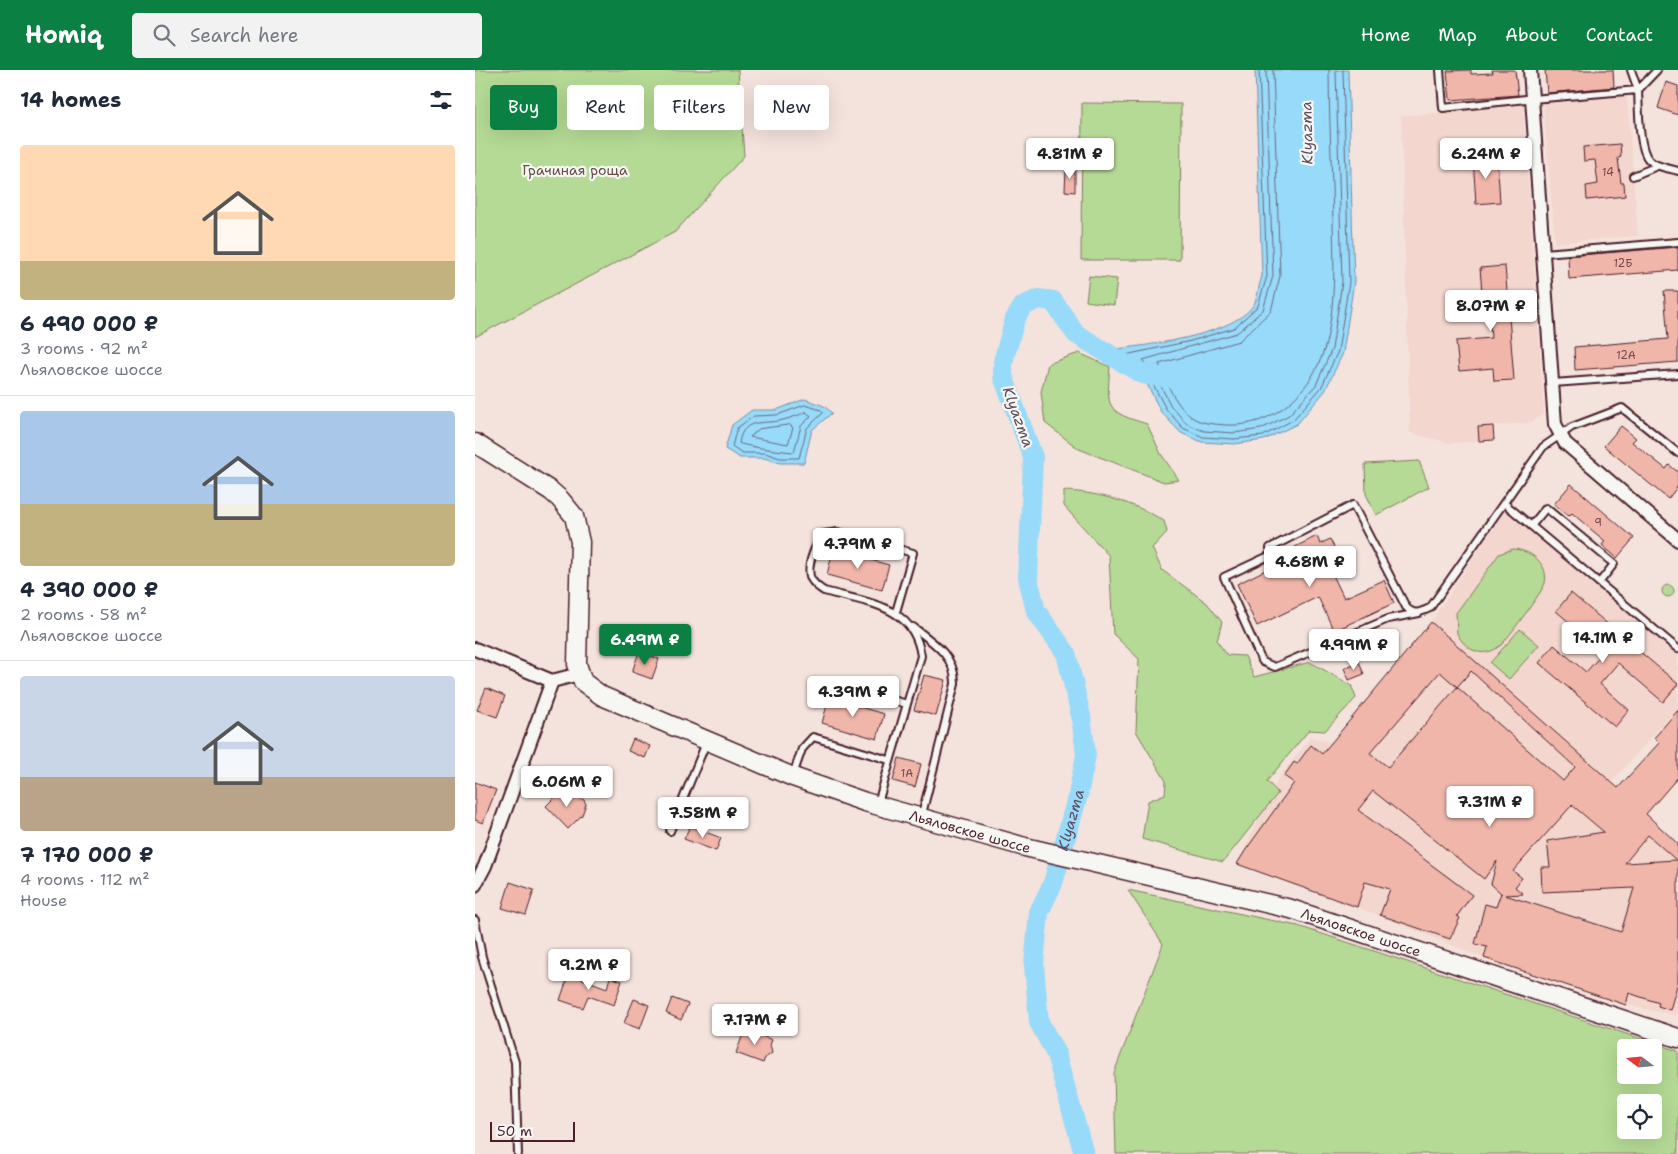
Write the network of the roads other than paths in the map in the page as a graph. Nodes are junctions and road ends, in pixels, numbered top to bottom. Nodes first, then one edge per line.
1 (1440, 70) edge
2 (1530, 70) edge
3 (1631, 70) edge
4 (1657, 70) edge
5 (1638, 90) junction
6 (1529, 99) junction
7 (1657, 166) junction
8 (1678, 171) edge
9 (1633, 176) dead end
10 (1678, 242) edge
11 (1543, 253) junction
12 (1678, 374) edge
13 (1553, 383) junction
14 (1559, 434) junction
15 (475, 443) edge
16 (1678, 453) edge
17 (1504, 503) junction
18 (1531, 526) junction
19 (1678, 540) edge
20 (1599, 582) junction
21 (896, 612) junction
22 (1419, 613) junction
23 (912, 627) junction
24 (475, 649) edge
25 (1678, 649) edge
26 (579, 674) junction
27 (552, 681) junction
28 (836, 684) dead end
29 (907, 704) junction
30 (707, 742) junction
31 (889, 760) junction
32 (793, 777) junction
33 (877, 806) junction
34 (921, 819) junction
35 (670, 830) dead end
36 (475, 885) edge
37 (475, 920) edge
38 (1678, 1038) edge
39 (518, 1154) edge

1 - 6 lane
2 - 6 street
3 - 5 lane
4 - 5 lane
5 - 6 lane
5 - 7 lane
6 - 11 street
7 - 8 lane
7 - 9 lane
10 - 11 lane
11 - 13 street
12 - 13 lane
13 - 14 street
14 - 16 lane
14 - 17 lane
14 - 19 street
15 - 26 street
17 - 18 lane
17 - 22 lane
18 - 20 lane
18 - 20 lane
20 - 25 lane
21 - 21 lane
21 - 23 lane
22 - 22 lane
23 - 29 lane
23 - 34 lane
24 - 27 street
26 - 27 street
26 - 30 street, Льяловское шоссе
27 - 36 street
28 - 29 lane
29 - 31 lane
30 - 32 street, Льяловское шоссе
30 - 35 lane
31 - 32 lane
31 - 33 lane
32 - 33 street, Льяловское шоссе
33 - 34 street, Льяловское шоссе
34 - 38 street, Льяловское шоссе
37 - 39 lane

